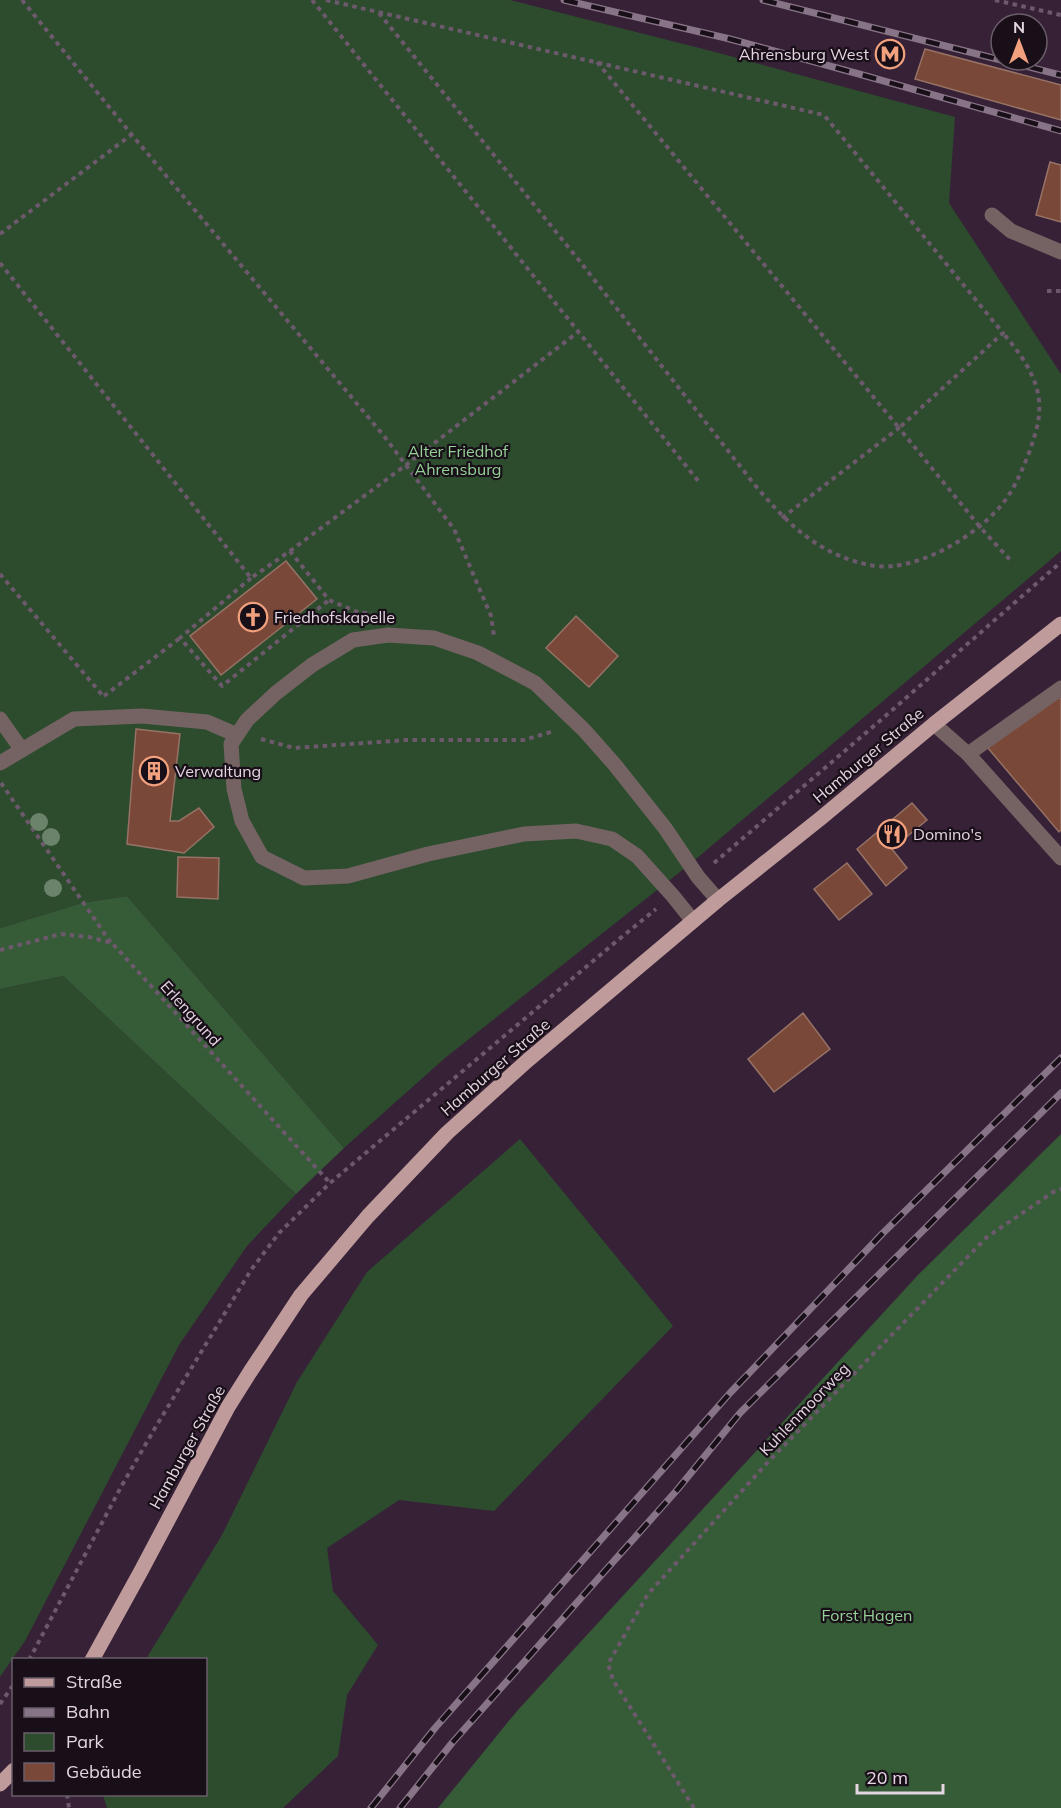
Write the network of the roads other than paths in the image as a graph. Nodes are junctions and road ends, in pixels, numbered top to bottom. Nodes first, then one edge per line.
1 (992, 215) dead end
2 (1061, 252) edge
3 (1061, 624) edge
4 (1061, 688) edge
5 (0, 719) edge
6 (934, 724) junction
7 (240, 731) junction
8 (22, 750) junction
9 (968, 754) junction
10 (0, 763) edge
11 (1061, 858) edge
12 (718, 900) junction
13 (693, 921) junction
14 (93, 1658) edge
15 (12, 1772) edge
16 (0, 1784) edge

1 - 2 street
3 - 6 main road, Hamburger Straße
4 - 9 street
5 - 8 street
6 - 9 street
6 - 12 main road, Hamburger Straße
7 - 8 street
7 - 12 street
7 - 13 street
8 - 10 street
9 - 11 street
12 - 13 main road, Hamburger Straße
13 - 14 main road, Hamburger Straße
15 - 16 main road

